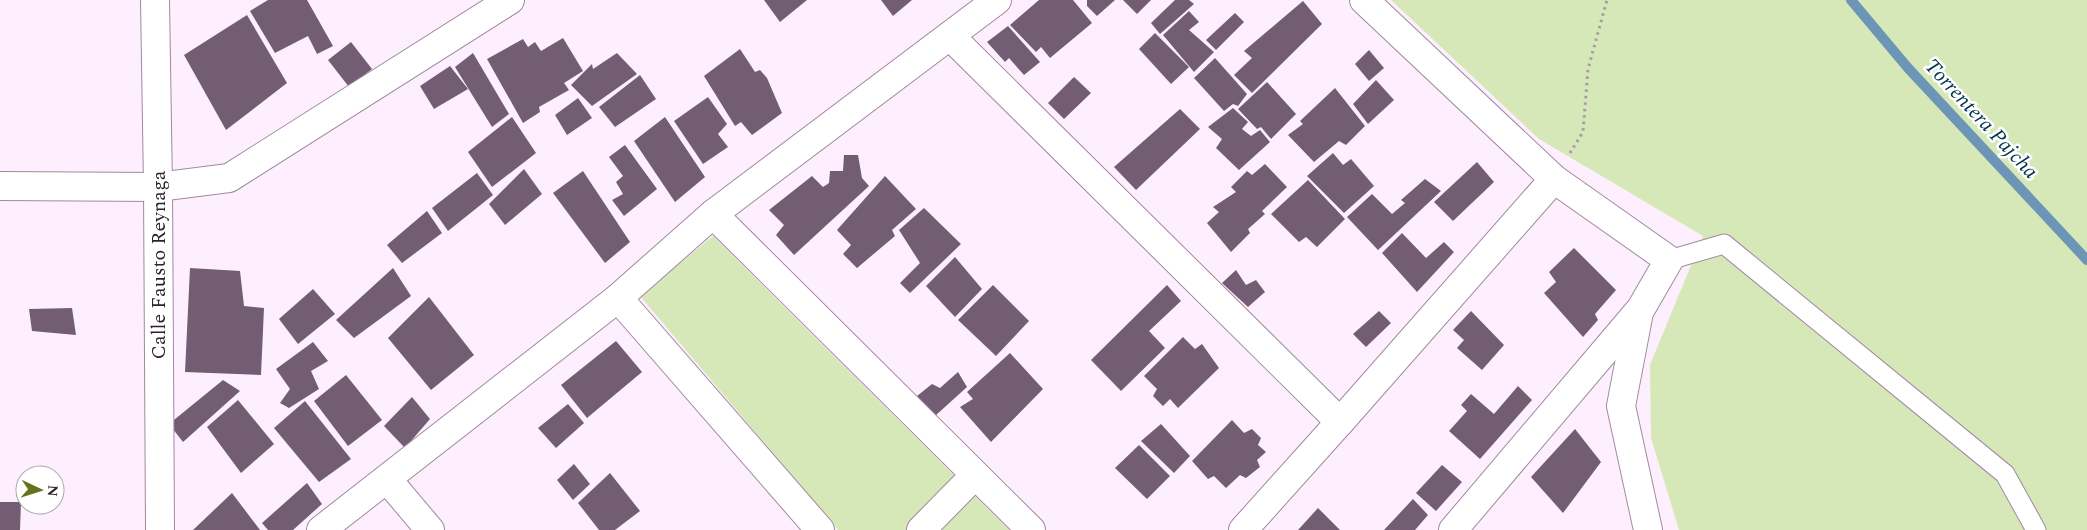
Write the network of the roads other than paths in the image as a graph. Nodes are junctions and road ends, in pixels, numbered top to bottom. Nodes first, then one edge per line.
1 (155, 0) edge
2 (510, 0) edge
3 (997, 0) edge
4 (1364, 0) edge
5 (950, 36) junction
6 (1554, 179) junction
7 (0, 186) edge
8 (158, 188) junction
9 (713, 214) junction
10 (1669, 260) junction
11 (618, 298) junction
12 (1639, 312) junction
13 (1340, 422) junction
14 (975, 474) junction
15 (387, 479) junction
16 (160, 530) edge
17 (320, 530) edge
18 (430, 530) edge
19 (820, 530) edge
20 (921, 530) edge
21 (1030, 530) edge
22 (1243, 530) edge
23 (1453, 530) edge
24 (1648, 530) edge
25 (2036, 530) edge

1 - 8 street, Calle Fausto Reynaga
2 - 8 street
3 - 5 street
4 - 6 street
5 - 9 street
5 - 13 street
6 - 10 street
6 - 13 street
7 - 8 street
8 - 16 street, Calle Fausto Reynaga
9 - 11 street
9 - 14 street
10 - 12 street
10 - 25 lane
11 - 15 street
11 - 19 street
12 - 23 street
12 - 24 street
13 - 22 street
14 - 20 street
14 - 21 street
15 - 17 street
15 - 18 street

